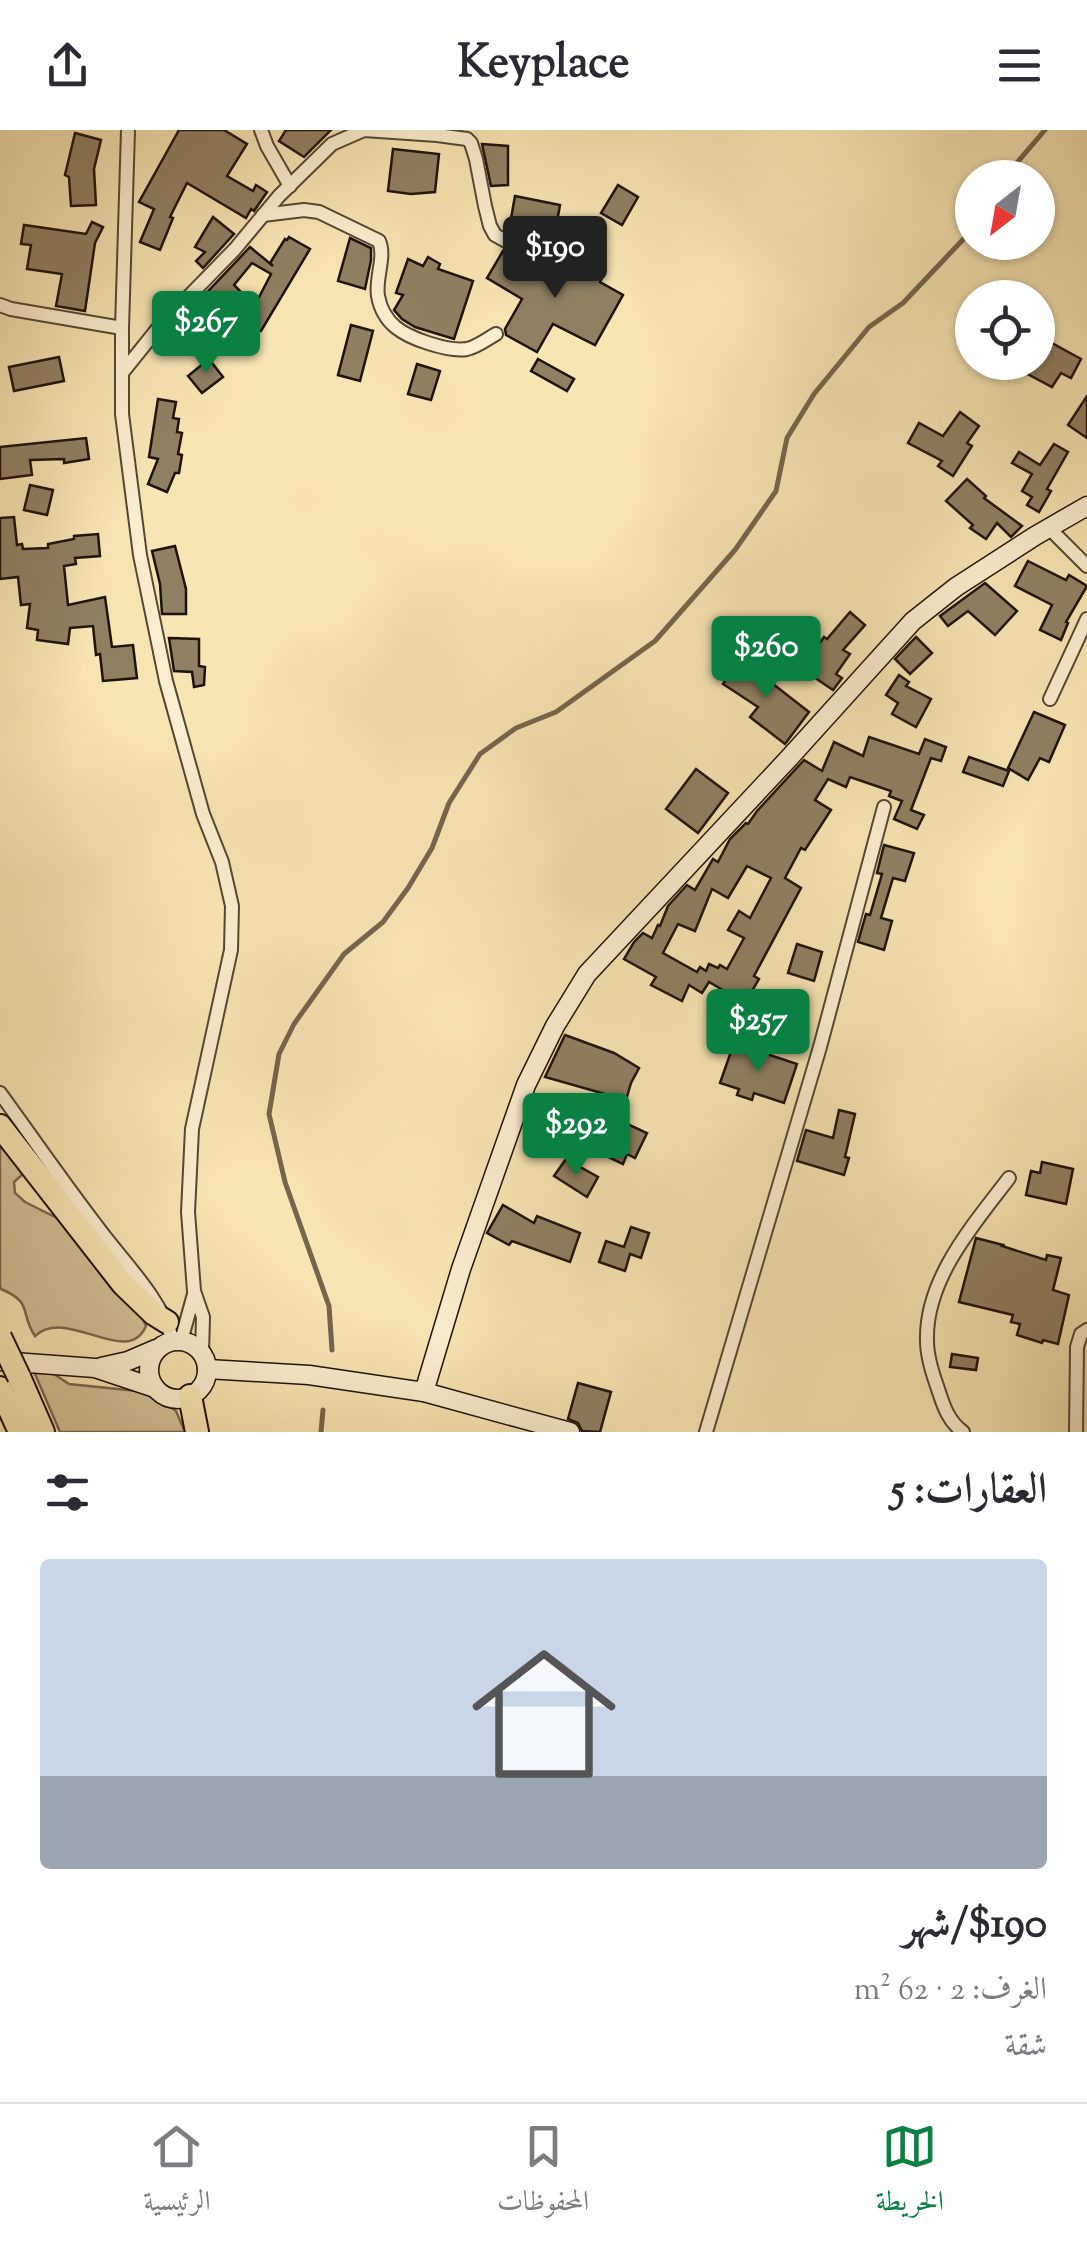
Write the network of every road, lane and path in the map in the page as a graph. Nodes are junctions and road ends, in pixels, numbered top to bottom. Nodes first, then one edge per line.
1 (128, 130) edge
2 (261, 130) edge
3 (290, 186) junction
4 (264, 214) junction
5 (526, 240) dead end
6 (0, 305) edge
7 (122, 328) junction
8 (496, 334) dead end
9 (122, 373) junction
10 (1087, 506) edge
11 (1049, 528) junction
12 (1087, 566) edge
13 (1087, 619) edge
14 (1050, 699) dead end
15 (884, 807) dead end
16 (0, 1093) edge
17 (0, 1126) edge
18 (1009, 1178) dead end
19 (194, 1292) junction
20 (1087, 1330) edge
21 (0, 1337) edge
22 (170, 1338) junction
23 (0, 1360) edge
24 (204, 1361) junction
25 (95, 1368) junction
26 (10, 1382) edge
27 (155, 1388) junction
28 (424, 1392) junction
29 (190, 1396) junction
30 (20, 1432) edge
31 (43, 1432) edge
32 (197, 1432) edge
33 (570, 1432) edge
34 (706, 1432) edge
35 (963, 1432) edge
36 (1076, 1432) edge

1 - 7 street
2 - 3 street
3 - 4 street
3 - 5 street
4 - 8 street
4 - 9 street
6 - 7 street
7 - 9 street
9 - 19 street
10 - 11 main road
11 - 12 street
11 - 28 main road
13 - 14 street
15 - 34 street
16 - 22 street
17 - 22 highway
18 - 35 street
19 - 22 street
19 - 24 street
20 - 36 street
21 - 26 highway, bridge
22 - 24 main road
22 - 25 main road
22 - 27 main road
23 - 25 main road
24 - 28 main road
24 - 29 main road
25 - 27 main road
26 - 30 highway
26 - 31 highway
27 - 29 main road
28 - 33 main road
29 - 32 highway

